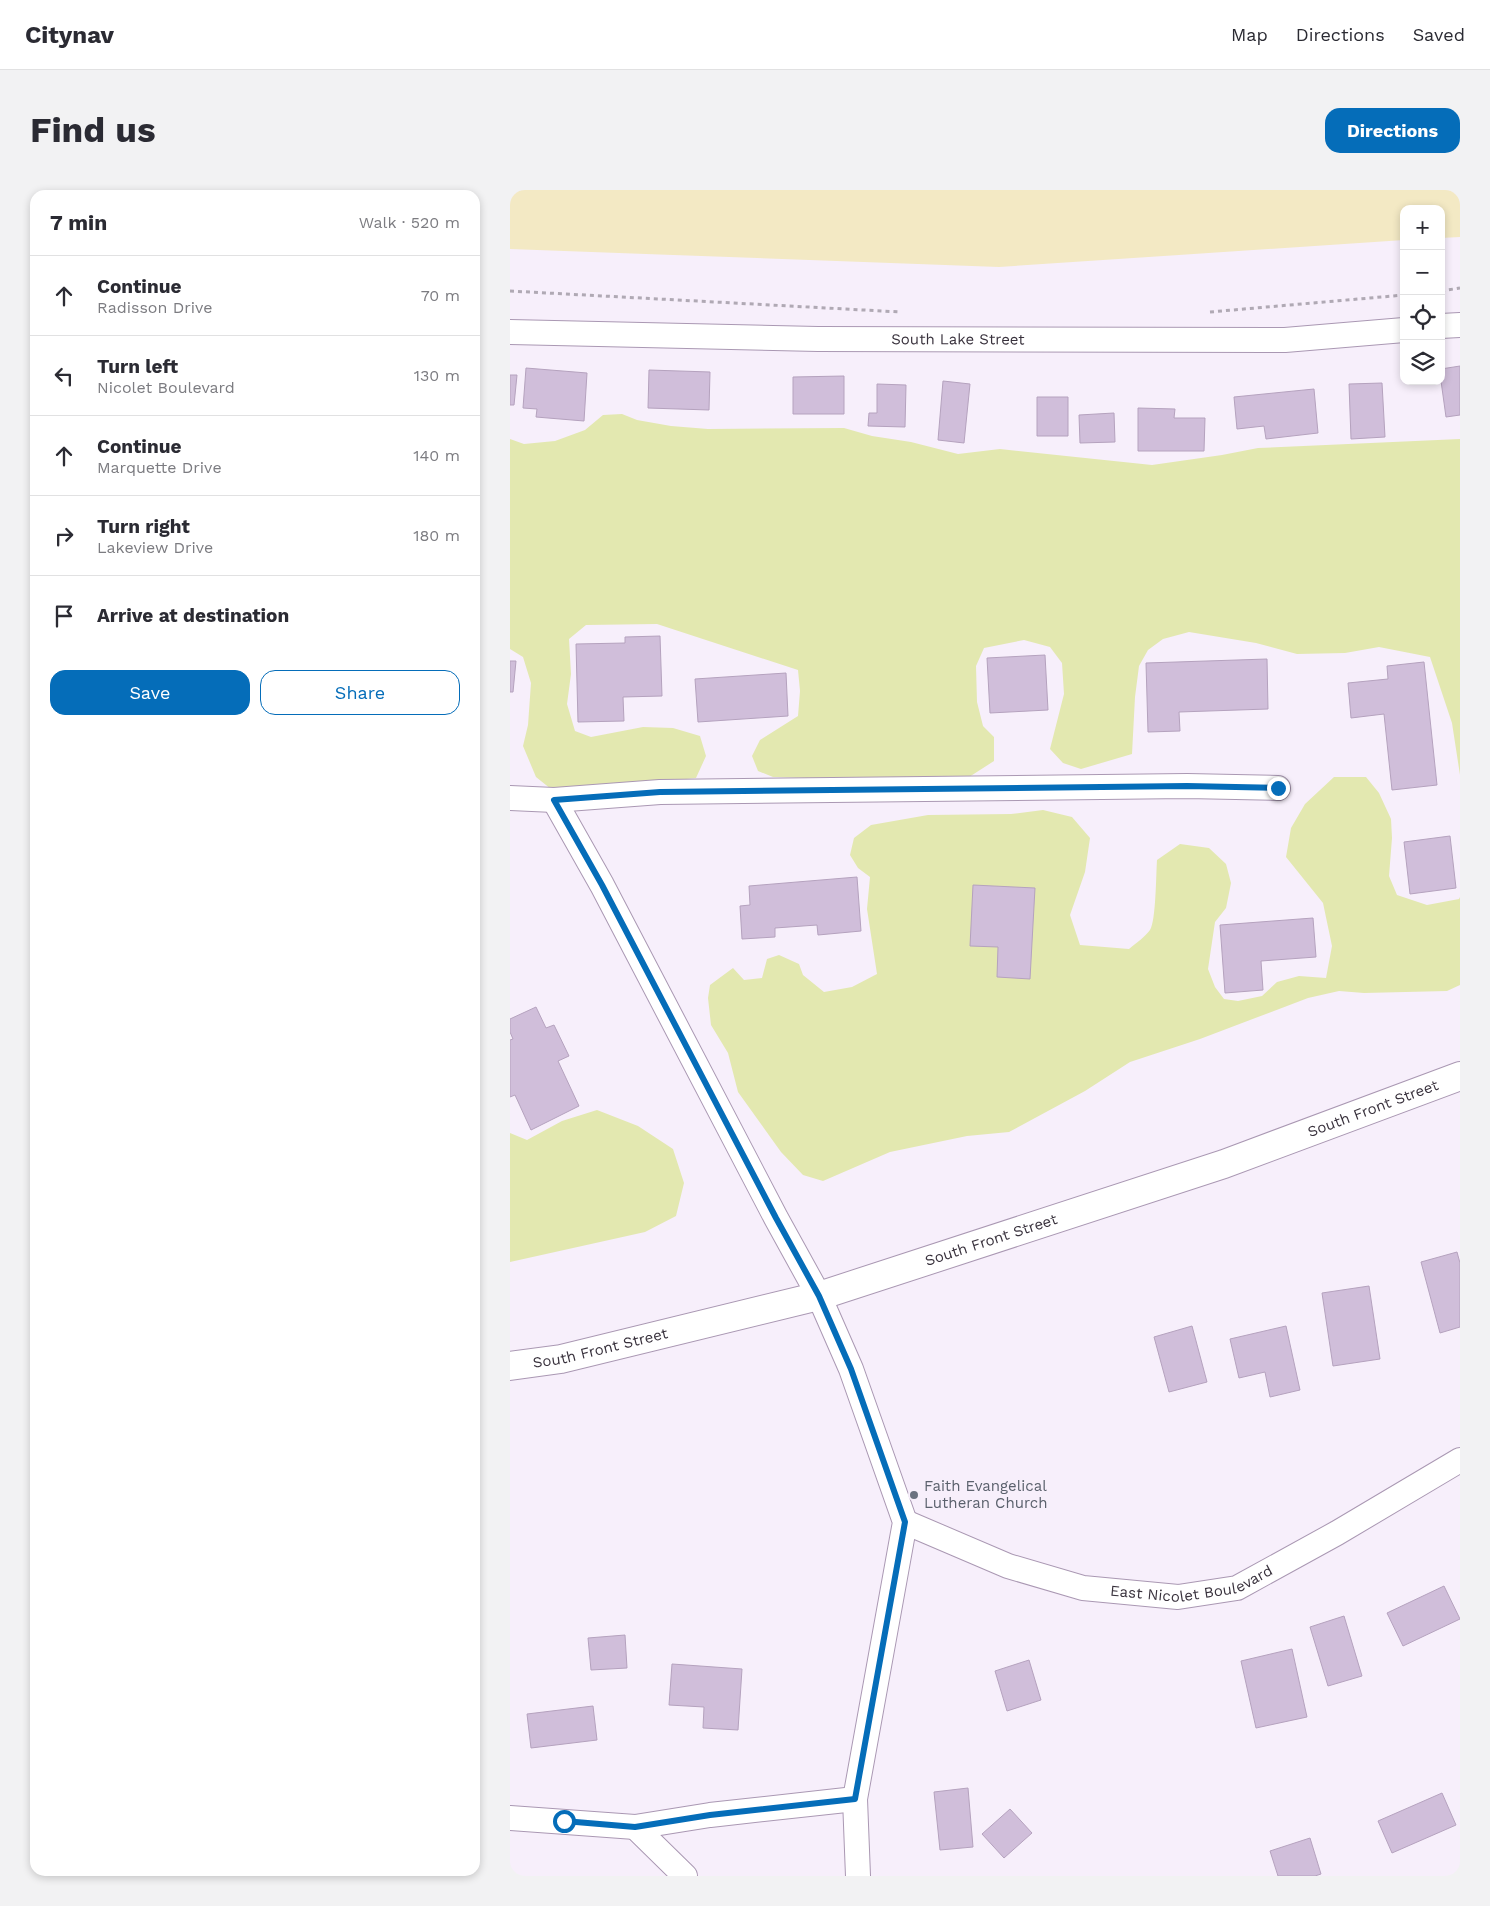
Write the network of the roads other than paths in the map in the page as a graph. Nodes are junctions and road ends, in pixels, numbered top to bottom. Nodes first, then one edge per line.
1 (1460, 325) edge
2 (1445, 326) edge
3 (1400, 330) edge
4 (510, 332) edge
5 (1278, 788) dead end
6 (510, 798) edge
7 (554, 800) junction
8 (1460, 1076) edge
9 (819, 1296) junction
10 (510, 1366) edge
11 (1460, 1460) edge
12 (905, 1522) junction
13 (855, 1799) junction
14 (510, 1818) edge
15 (635, 1827) junction
16 (685, 1876) edge
17 (858, 1876) edge

1 - 2 street
3 - 4 street, South Lake Street
5 - 7 street
6 - 7 street
7 - 9 street
8 - 9 highway, South Front Street
9 - 10 highway, South Front Street
9 - 12 street
11 - 12 street, East Nicolet Boulevard
12 - 13 street
13 - 15 street
13 - 17 street
14 - 15 street
15 - 16 street

